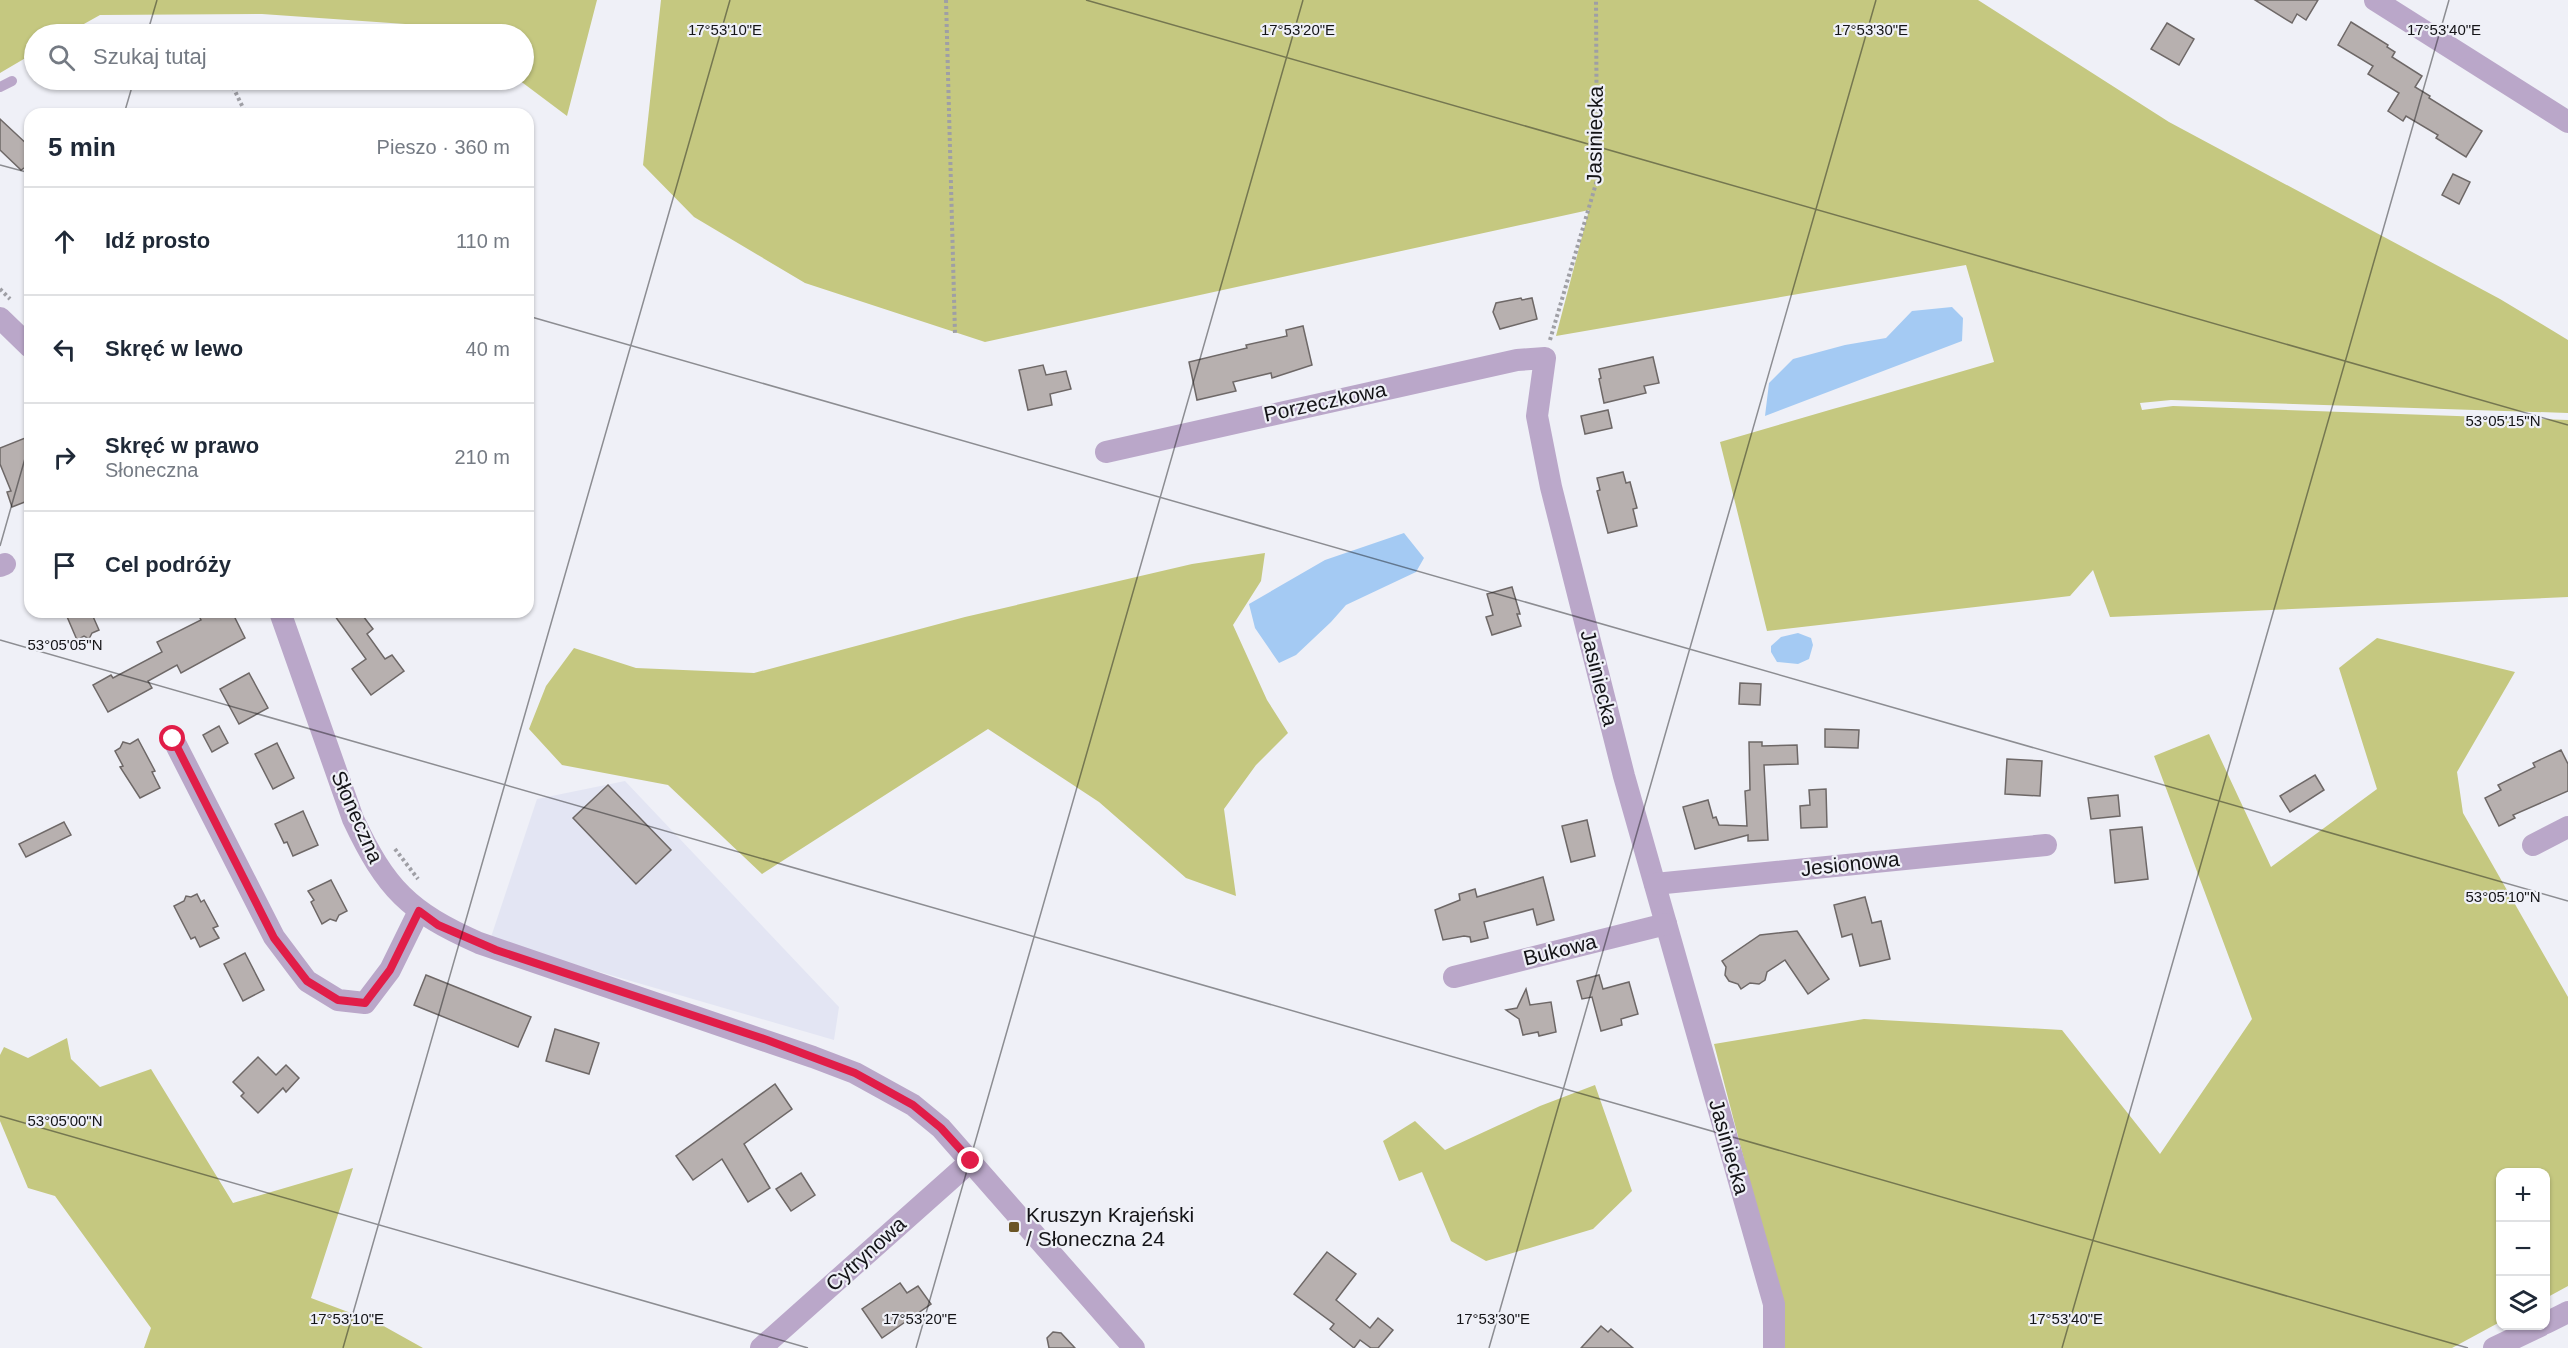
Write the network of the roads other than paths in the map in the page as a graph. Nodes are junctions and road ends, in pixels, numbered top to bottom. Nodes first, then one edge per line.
1 (2375, 0) edge
2 (12, 81) dead end
3 (0, 87) edge
4 (2568, 122) edge
5 (0, 318) edge
6 (24, 341) edge
7 (1545, 358) joint
8 (1106, 452) dead end
9 (282, 618) edge
10 (173, 739) dead end
11 (2568, 827) edge
12 (2046, 845) dead end
13 (2533, 845) dead end
14 (1655, 884) junction
15 (419, 911) junction
16 (1666, 924) junction
17 (1454, 977) dead end
18 (971, 1161) junction
19 (2568, 1312) edge
20 (2550, 1321) edge
21 (2532, 1330) edge
22 (761, 1348) edge
23 (1134, 1348) edge
24 (1774, 1348) edge
25 (2494, 1348) edge

1 - 4 street
2 - 3 lane
5 - 6 street
7 - 8 street, Porzeczkowa
7 - 14 street, Jasiniecka
9 - 15 street, Słoneczna
10 - 15 street
11 - 13 street
12 - 14 street, Jesionowa
14 - 16 street, Jasiniecka
15 - 18 street, Słoneczna
16 - 17 street, Bukowa
16 - 24 street, Jasiniecka
18 - 22 street, Cytrynowa
18 - 23 street, Słoneczna
19 - 20 street
21 - 25 street

